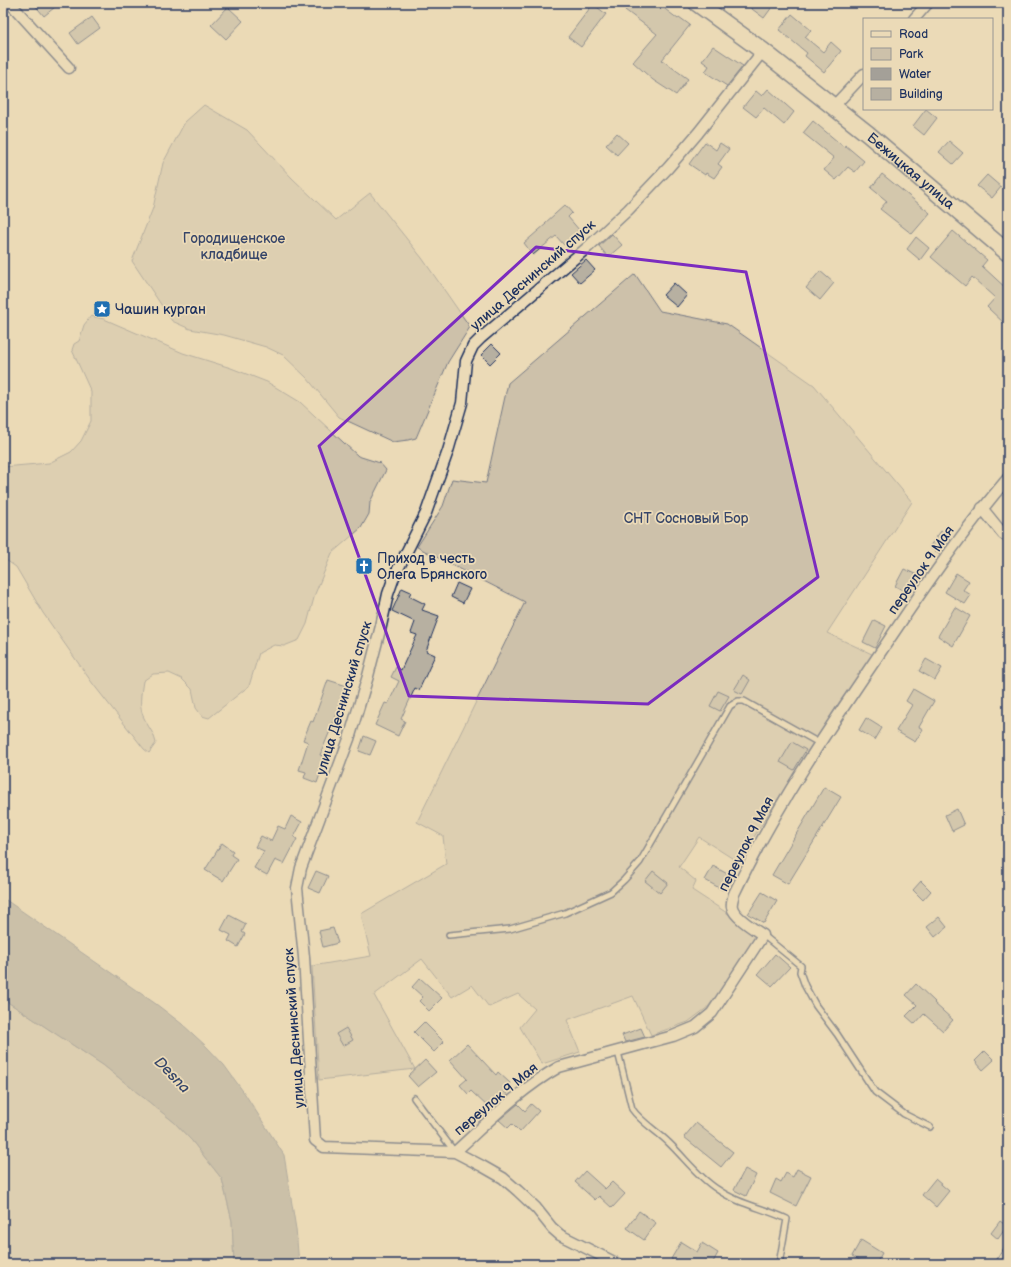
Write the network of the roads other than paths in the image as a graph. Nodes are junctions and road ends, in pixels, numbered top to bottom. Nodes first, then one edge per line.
1 (10, 3) edge
2 (697, 3) edge
3 (928, 3) edge
4 (915, 18) edge
5 (763, 51) junction
6 (69, 68) dead end
7 (863, 75) edge
8 (833, 107) junction
9 (1008, 253) edge
10 (1008, 478) edge
11 (982, 508) junction
12 (1008, 537) edge
13 (819, 743) junction
14 (449, 935) dead end
15 (763, 935) junction
16 (618, 1052) junction
17 (414, 1098) dead end
18 (930, 1127) dead end
19 (455, 1152) junction
20 (1008, 1248) edge
21 (618, 1264) edge
22 (779, 1264) edge
23 (998, 1264) edge

1 - 6 street
2 - 5 main road, Бежицкая улица
3 - 4 street
5 - 8 main road, Бежицкая улица
5 - 19 street, улица Деснинский спуск
7 - 8 street
8 - 9 main road, Бежицкая улица
10 - 11 street, переулок 9 Мая
11 - 12 street
11 - 13 street, переулок 9 Мая
13 - 14 lane
13 - 15 street, переулок 9 Мая
15 - 16 street, переулок 9 Мая
15 - 18 lane
16 - 19 street, переулок 9 Мая
16 - 22 lane
17 - 19 lane
19 - 21 street, улица Деснинский спуск
20 - 23 lane

